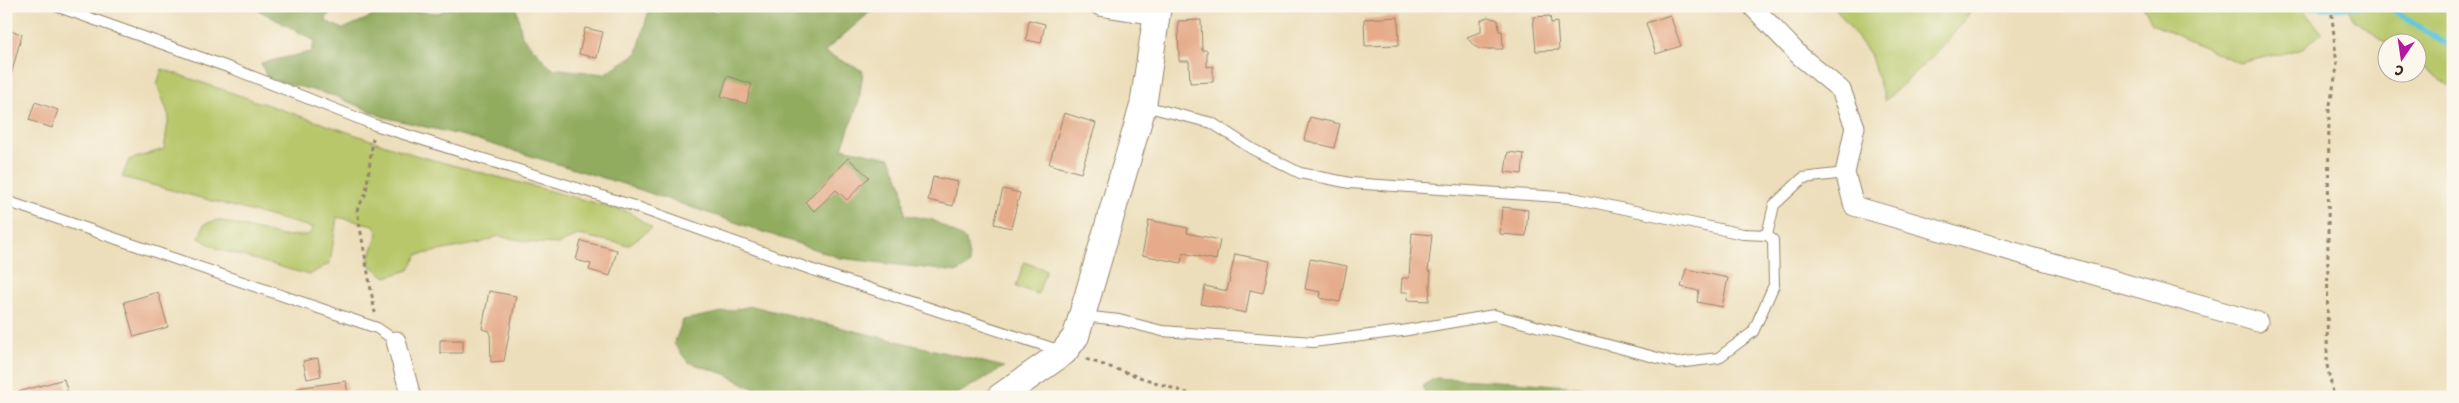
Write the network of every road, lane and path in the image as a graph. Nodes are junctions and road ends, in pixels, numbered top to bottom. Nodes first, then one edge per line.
1 (56, 6) edge
2 (1100, 6) edge
3 (1752, 6) edge
4 (2331, 6) edge
5 (1158, 11) edge
6 (1143, 106) junction
7 (375, 125) junction
8 (1844, 173) junction
9 (6, 201) edge
10 (1767, 235) junction
11 (1081, 316) junction
12 (2258, 322) dead end
13 (378, 328) junction
14 (396, 341) joint
15 (1064, 352) junction
16 (411, 397) edge
17 (1000, 397) edge
18 (1199, 397) edge
19 (2334, 397) edge

1 - 7 lane
2 - 5 street
3 - 8 street
4 - 19 path
5 - 6 street
6 - 10 lane
6 - 11 street
7 - 13 path
7 - 15 lane
8 - 10 lane
8 - 12 street
9 - 13 lane
10 - 11 lane
11 - 15 street
13 - 14 lane
14 - 16 street
15 - 17 street
15 - 18 path

